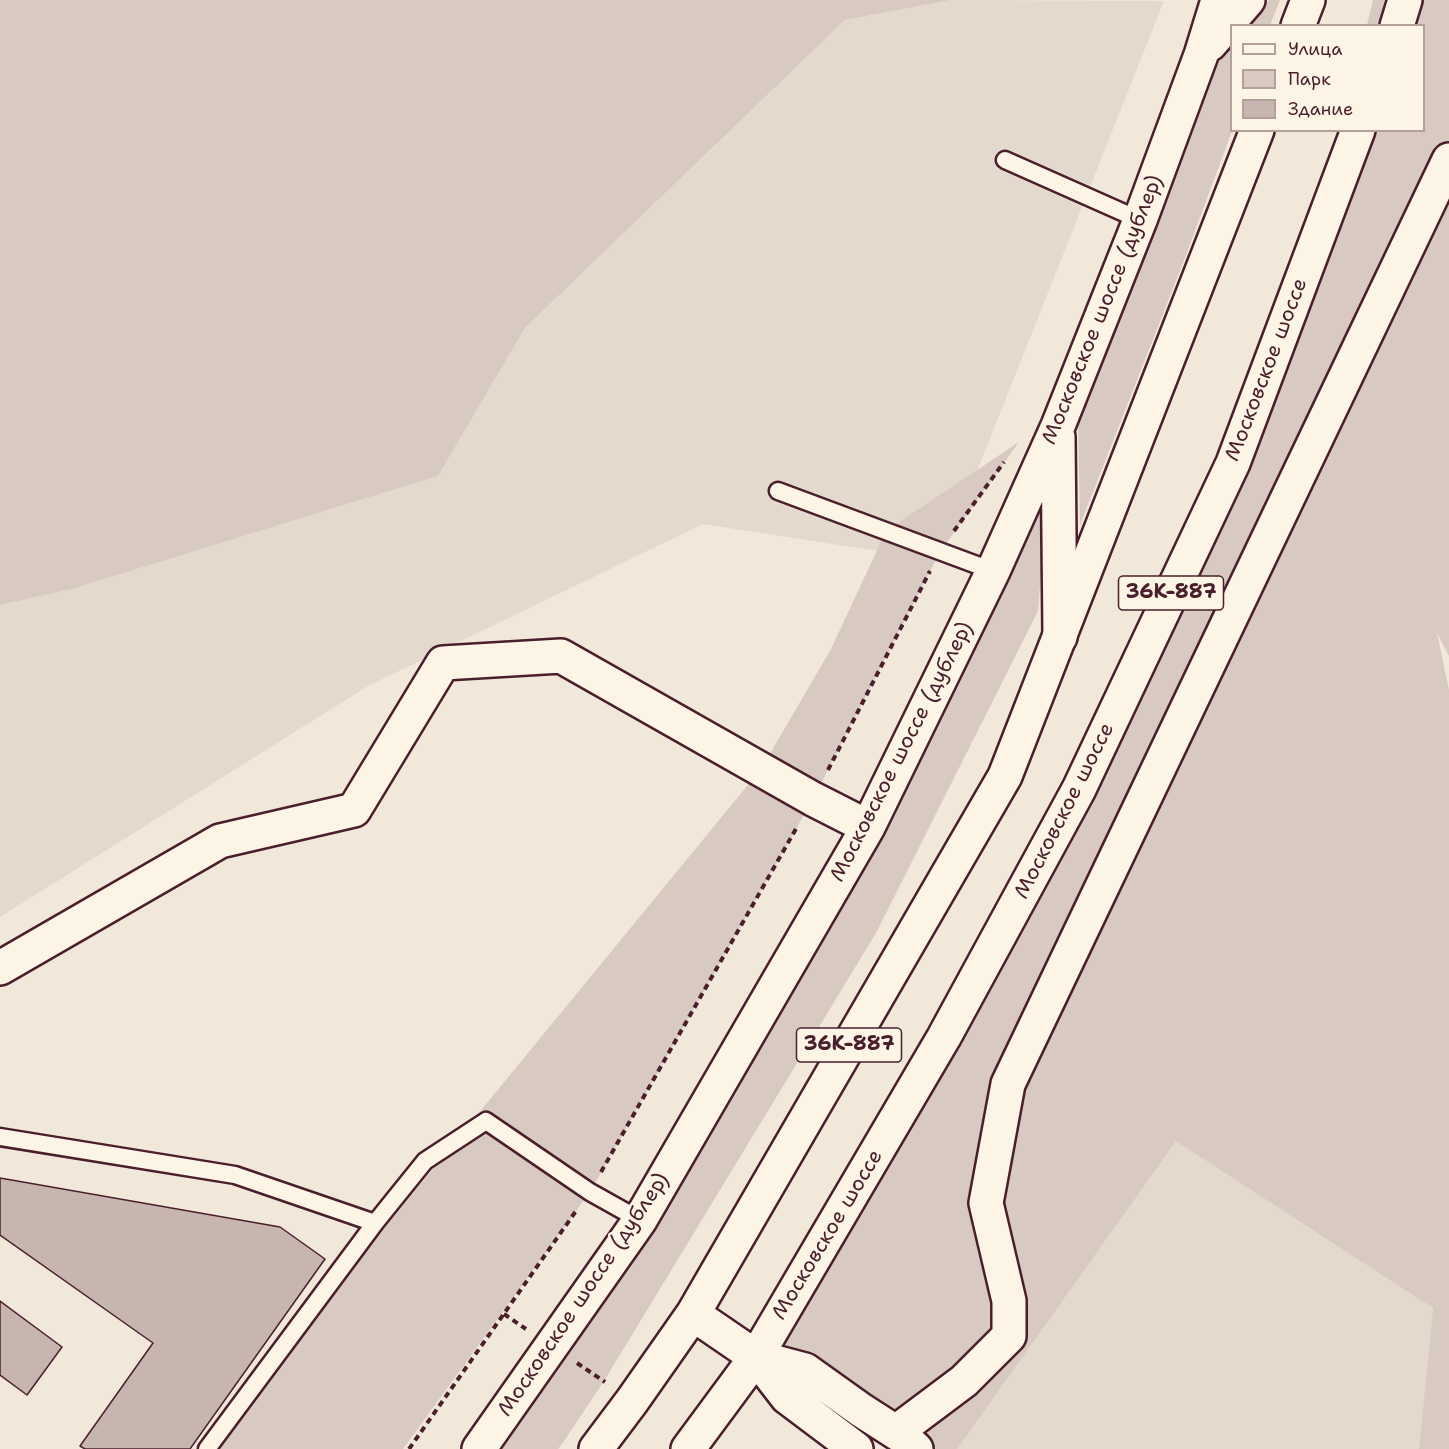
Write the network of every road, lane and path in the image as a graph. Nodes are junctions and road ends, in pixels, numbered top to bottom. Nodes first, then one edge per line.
1 (1218, 0) edge
2 (1248, 0) edge
3 (1308, 0) edge
4 (1406, 0) edge
5 (1299, 24) edge
6 (1398, 24) edge
7 (1201, 55) junction
8 (1256, 132) edge
9 (1357, 132) edge
10 (1005, 159) dead end
11 (1449, 160) edge
12 (1140, 220) junction
13 (1058, 426) junction
14 (1006, 460) dead end
15 (778, 491) dead end
16 (940, 552) junction
17 (993, 571) junction
18 (1060, 637) junction
19 (813, 799) junction
20 (868, 827) junction
21 (0, 968) edge
22 (0, 1137) edge
23 (590, 1192) junction
24 (640, 1220) junction
25 (375, 1223) junction
26 (693, 1314) junction
27 (756, 1357) junction
28 (906, 1441) edge
29 (845, 1446) edge
30 (207, 1449) edge
31 (409, 1449) edge
32 (479, 1449) edge
33 (596, 1449) edge
34 (688, 1449) edge

1 - 7 street, Московское шоссе (дублер)
2 - 7 street
3 - 5 street
4 - 6 street
7 - 12 street, Московское шоссе (дублер)
8 - 18 street, 36К-887
9 - 27 street, Московское шоссе / 36К-887
10 - 12 lane
11 - 28 street
12 - 13 street, Московское шоссе (дублер)
13 - 17 street, Московское шоссе (дублер)
13 - 18 street
14 - 16 path
15 - 16 lane
16 - 17 lane
16 - 19 path
17 - 20 street, Московское шоссе (дублер)
18 - 26 street, 36К-887
19 - 20 street
19 - 21 street
19 - 23 path
20 - 24 street, Московское шоссе (дублер)
22 - 25 lane
23 - 24 lane
23 - 25 lane
23 - 31 path
24 - 32 street, Московское шоссе (дублер)
25 - 30 lane
26 - 27 street
26 - 33 street, 36К-887
27 - 28 street
27 - 29 street
27 - 34 street, Московское шоссе / 36К-887

